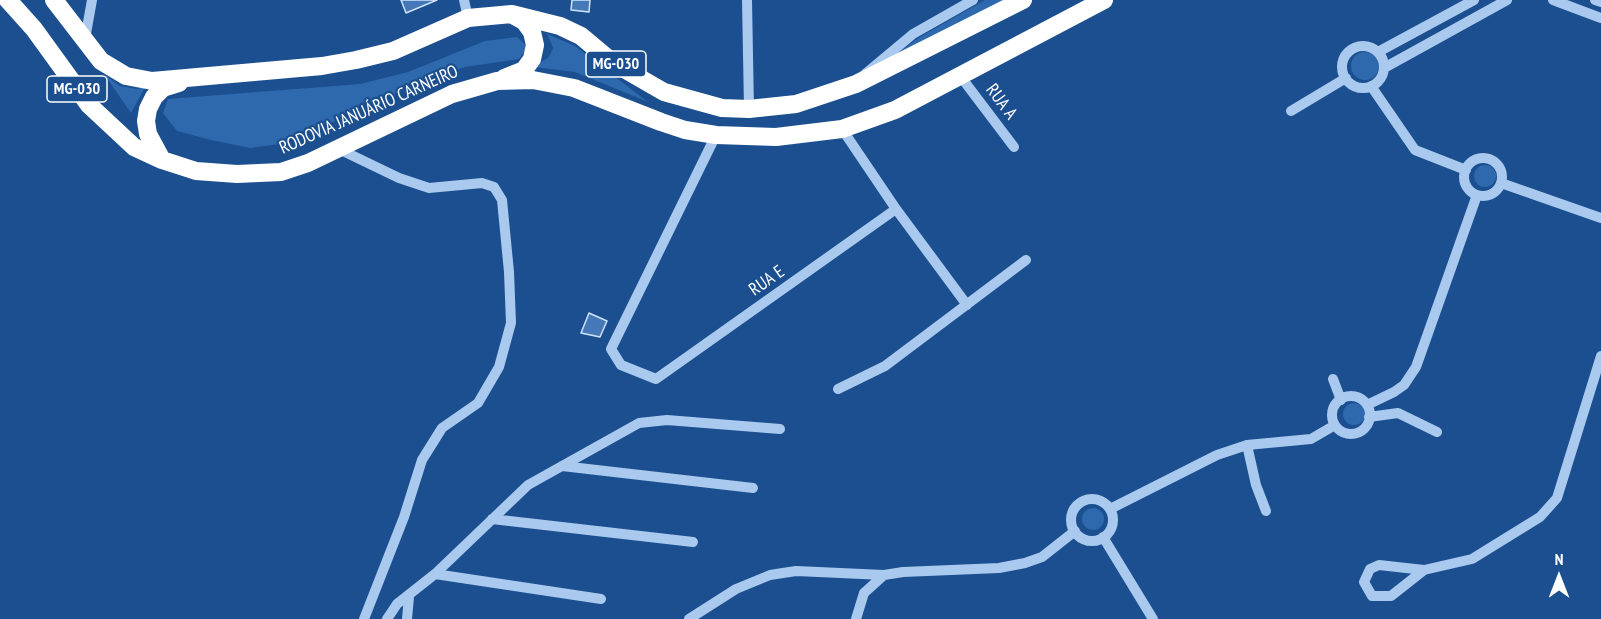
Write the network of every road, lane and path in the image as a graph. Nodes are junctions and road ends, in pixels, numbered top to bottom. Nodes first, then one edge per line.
1 (8, 0) edge
2 (54, 0) edge
3 (92, 0) edge
4 (464, 0) edge
5 (747, 0) edge
6 (973, 0) edge
7 (1023, 0) edge
8 (1104, 0) edge
9 (1474, 0) edge
10 (1507, 0) edge
11 (1553, 0) edge
12 (1595, 0) edge
13 (1601, 2) edge
14 (512, 15) junction
15 (468, 18) junction
16 (1601, 18) edge
17 (85, 39) junction
18 (1378, 52) junction
19 (1384, 69) junction
20 (198, 77) junction
21 (961, 77) junction
22 (1346, 78) junction
23 (497, 81) junction
24 (856, 84) junction
25 (1371, 86) junction
26 (749, 109) junction
27 (1291, 111) dead end
28 (842, 129) junction
29 (716, 135) junction
30 (1014, 147) dead end
31 (341, 148) junction
32 (162, 160) junction
33 (1466, 170) junction
34 (1501, 183) junction
35 (1477, 195) junction
36 (896, 209) junction
37 (1601, 218) edge
38 (1026, 260) dead end
39 (968, 305) junction
40 (1601, 356) edge
41 (1334, 379) dead end
42 (838, 389) dead end
43 (1341, 400) junction
44 (1367, 405) junction
45 (1369, 417) junction
46 (1335, 425) junction
47 (780, 429) dead end
48 (1437, 432) dead end
49 (1247, 445) junction
50 (562, 466) junction
51 (753, 488) dead end
52 (1110, 509) junction
53 (1266, 512) dead end
54 (492, 519) junction
55 (1075, 531) junction
56 (1104, 537) junction
57 (693, 542) dead end
58 (1424, 570) junction
59 (435, 574) junction
60 (884, 575) junction
61 (409, 597) junction
62 (602, 599) dead end
63 (364, 619) edge
64 (387, 619) edge
65 (407, 619) edge
66 (689, 619) edge
67 (856, 619) edge
68 (1153, 619) edge

1 - 32 highway, RODOVIA JANUÁRIO CARNEIRO / MG-030
2 - 17 highway, MG-030
3 - 17 street
4 - 15 street
5 - 26 street
6 - 24 street
7 - 24 highway, MG-030
8 - 21 highway, RODOVIA JANUÁRIO CARNEIRO / MG-030
9 - 18 street
10 - 19 street
11 - 16 street
12 - 13 street
14 - 15 highway, MG-030
14 - 23 highway
14 - 26 highway, MG-030
15 - 20 highway, MG-030
17 - 20 highway, MG-030
18 - 19 street
18 - 22 street
19 - 25 street
20 - 32 highway
21 - 28 highway, RODOVIA JANUÁRIO CARNEIRO / MG-030
21 - 30 street, RUA A
22 - 25 street
22 - 27 street
23 - 29 highway, RODOVIA JANUÁRIO CARNEIRO / MG-030
23 - 31 highway, RODOVIA JANUÁRIO CARNEIRO / MG-030
24 - 26 highway, MG-030
25 - 33 street
28 - 29 highway, RODOVIA JANUÁRIO CARNEIRO / MG-030
28 - 36 street
29 - 36 street, RUA E
31 - 32 highway, RODOVIA JANUÁRIO CARNEIRO / MG-030
31 - 63 street
33 - 34 street
33 - 35 street
34 - 35 street
34 - 37 street
35 - 44 street
36 - 39 street
38 - 39 street
39 - 42 street
40 - 58 street
41 - 43 street
43 - 44 street
43 - 46 street
44 - 45 street
45 - 46 street
45 - 48 street
46 - 49 street
47 - 50 street
49 - 52 street
49 - 53 street
50 - 51 street
50 - 54 street
52 - 55 street
52 - 56 street
54 - 57 street
54 - 59 street
55 - 56 street
55 - 60 street
56 - 68 street
58 - 58 street
59 - 61 street
59 - 62 street
60 - 66 street
60 - 67 street
61 - 64 street
61 - 65 street

